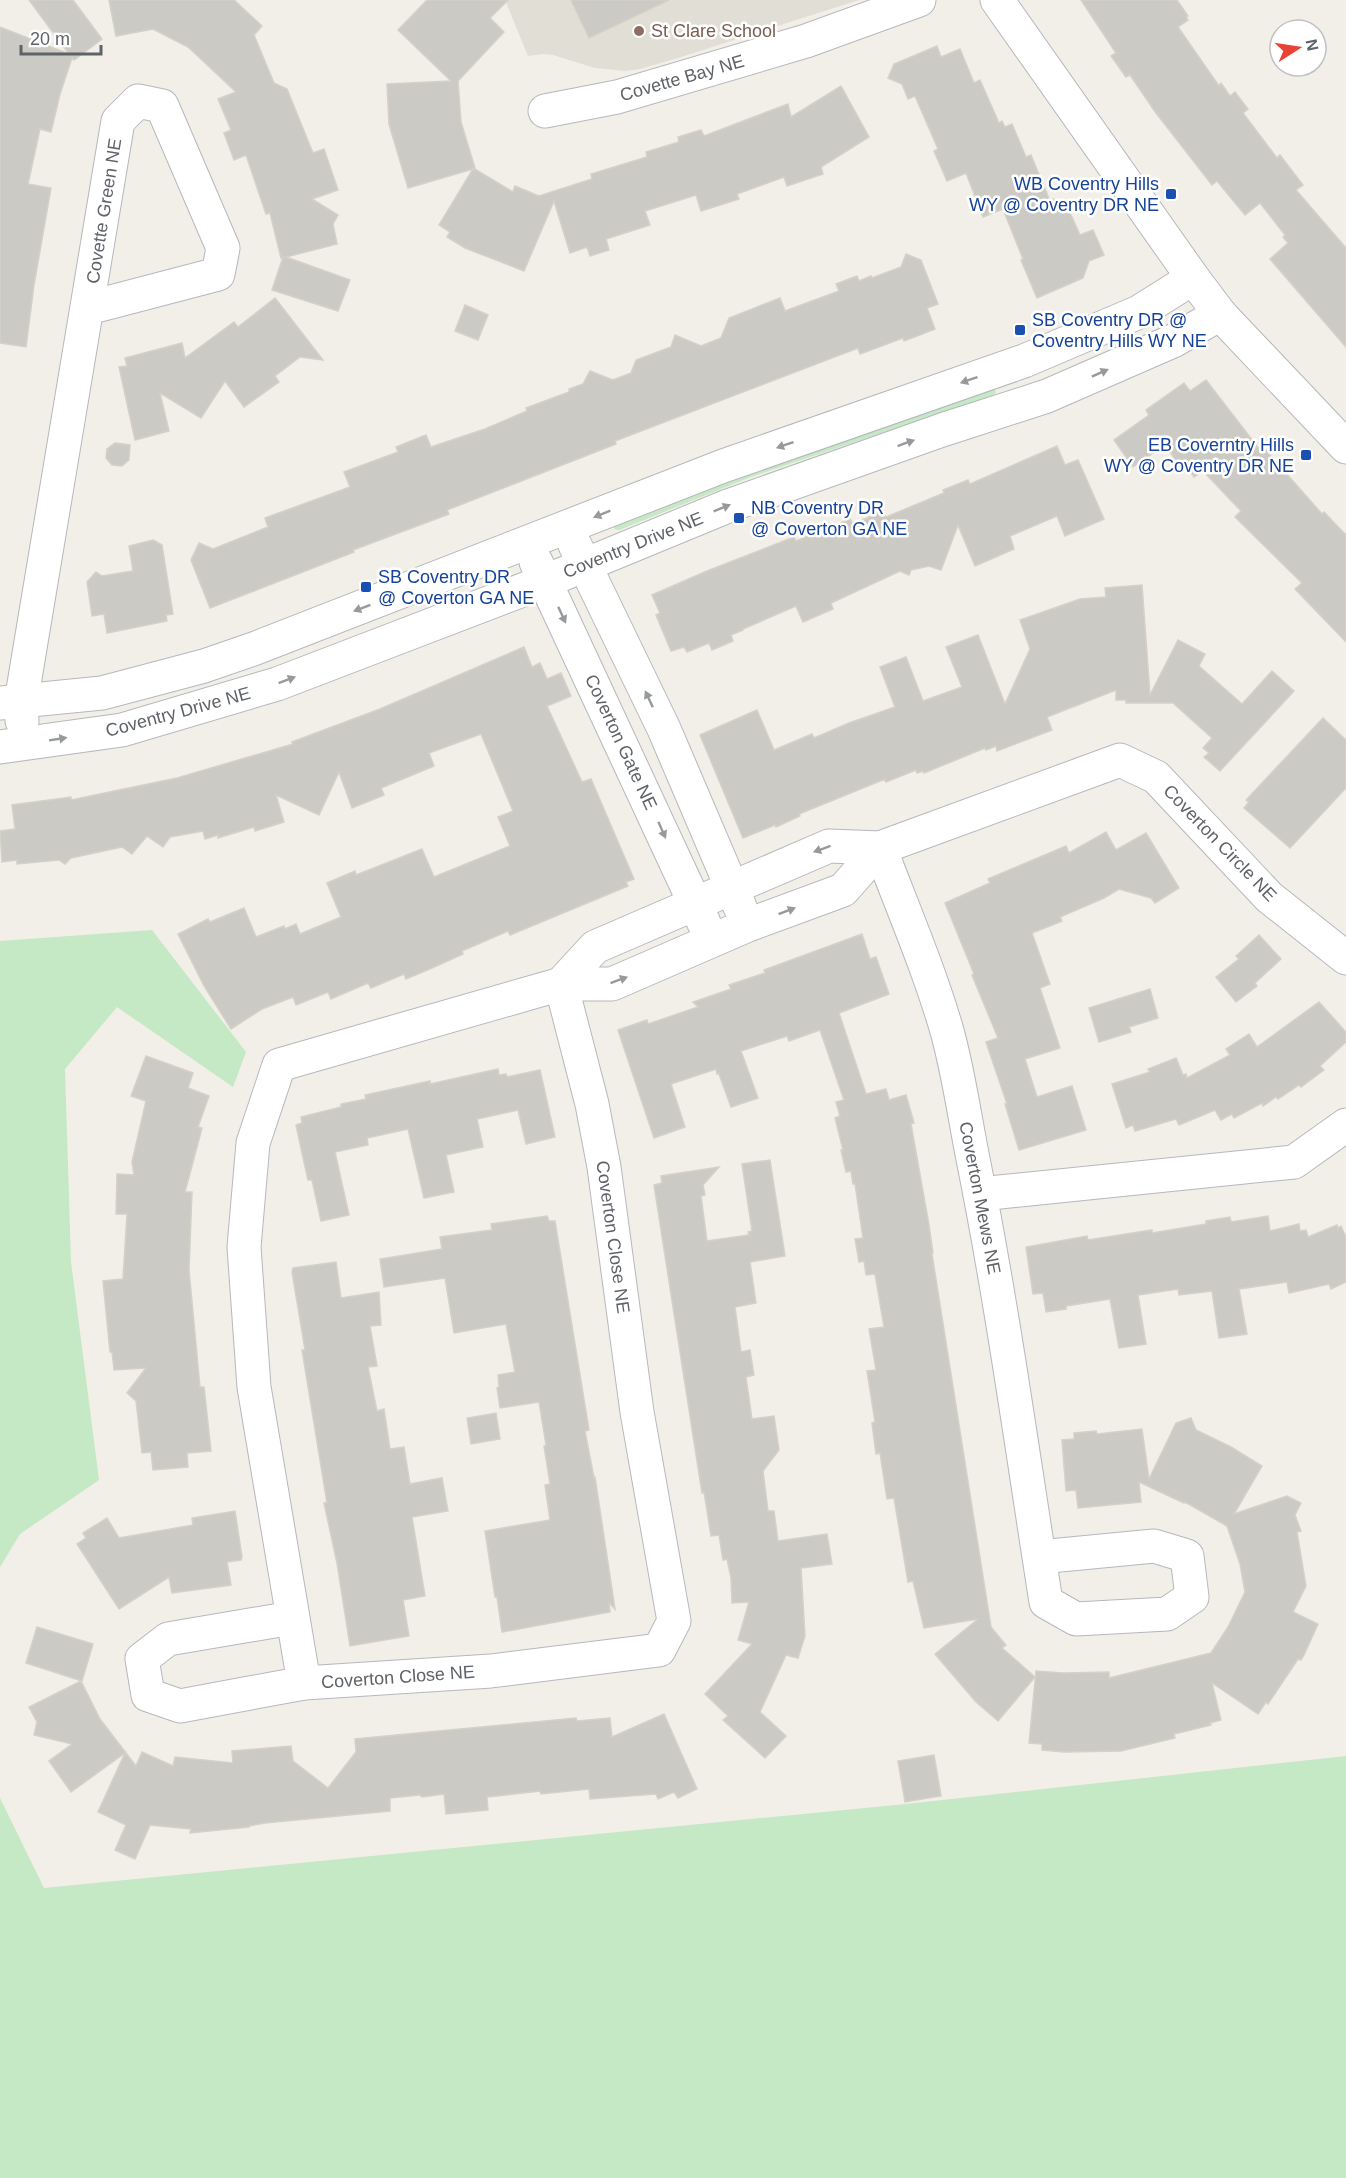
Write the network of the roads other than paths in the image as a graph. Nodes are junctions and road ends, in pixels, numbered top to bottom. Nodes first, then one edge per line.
1 (920, 0) edge
2 (997, 0) edge
3 (545, 111) dead end
4 (1192, 278) junction
5 (88, 308) junction
6 (1220, 314) junction
7 (1024, 361) junction
8 (1047, 396) junction
9 (1346, 447) edge
10 (567, 528) junction
11 (527, 544) junction
12 (585, 564) junction
13 (546, 581) junction
14 (11, 702) edge
15 (664, 729) junction
16 (11, 746) edge
17 (623, 746) junction
18 (880, 848) junction
19 (732, 888) junction
20 (695, 903) junction
21 (748, 925) junction
22 (714, 941) junction
23 (1346, 958) edge
24 (561, 984) junction
25 (1346, 1125) edge
26 (980, 1194) junction
27 (1039, 1557) dead end
28 (292, 1618) junction
29 (304, 1683) junction

1 - 3 street, Covette Bay NE
2 - 4 street
4 - 6 street
4 - 7 street, Coventry Drive NE
5 - 5 street, Covette Green NE
5 - 14 street, Covette Green NE
8 -> 6 street, Coventry Drive NE
6 - 9 street
7 - 8 street
7 -> 10 street, Coventry Drive NE
12 -> 8 street, Coventry Drive NE
10 - 11 street, Coventry Drive NE
10 - 12 street
11 - 13 street, Coverton Gate NE
11 -> 14 street, Coventry Drive NE
12 - 13 street, Coventry Drive NE
15 -> 12 street
16 -> 13 street, Coventry Drive NE
13 -> 17 street, Coverton Gate NE
14 - 16 street, Covette Green NE
15 - 17 street
15 - 19 street
17 -> 20 street, Coverton Gate NE
18 -> 19 street, Coverton Circle NE
21 -> 18 street, Coverton Circle NE
18 - 23 street, Coverton Circle NE
18 - 26 street, Coverton Mews NE
19 - 20 street, Coverton Circle NE
19 - 21 street
20 - 22 street, Coverton Gate NE
20 - 24 street
21 - 22 street, Coverton Circle NE
24 -> 22 street, Coverton Close NE
24 - 28 street, Coverton Close NE
24 - 29 street, Coverton Close NE
25 - 26 street
26 - 27 street, Coverton Mews NE
28 - 29 street, Coverton Close NE
28 - 29 street

